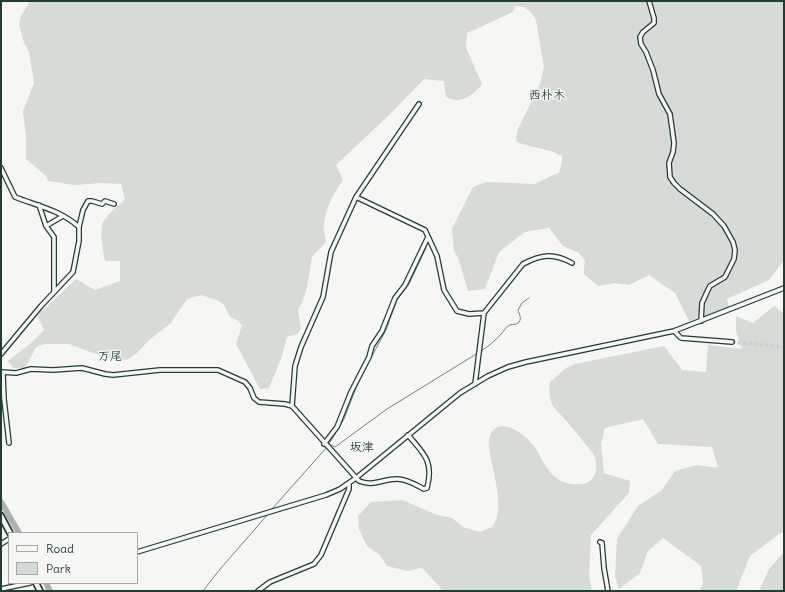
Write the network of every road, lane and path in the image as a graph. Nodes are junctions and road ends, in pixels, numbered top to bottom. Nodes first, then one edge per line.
1 (649, 1) edge
2 (419, 104) dead end
3 (1, 168) edge
4 (356, 197) junction
5 (114, 204) dead end
6 (39, 205) junction
7 (63, 216) junction
8 (46, 226) junction
9 (79, 227) junction
10 (428, 237) junction
11 (572, 264) dead end
12 (784, 288) edge
13 (54, 293) junction
14 (484, 313) junction
15 (701, 321) junction
16 (674, 331) junction
17 (732, 342) tunnel mouth
18 (1, 354) edge
19 (2, 372) edge
20 (475, 384) junction
21 (292, 406) junction
22 (408, 435) junction
23 (8, 443) dead end
24 (326, 445) junction
25 (356, 478) junction
26 (349, 483) junction
27 (1, 516) edge
28 (9, 532) edge
29 (600, 542) dead end
30 (138, 552) edge
31 (25, 584) edge
32 (1, 589) edge
33 (258, 591) edge
34 (608, 591) edge

1 - 15 street
2 - 4 street
3 - 6 street
4 - 10 street
4 - 21 street
5 - 9 street
6 - 7 street
6 - 8 street
7 - 8 street
7 - 9 street
8 - 13 street
9 - 13 street
10 - 14 street
10 - 24 street
11 - 14 street
12 - 15 street
13 - 18 street
14 - 20 street
15 - 16 street
16 - 17 street
16 - 20 street
19 - 21 street
19 - 23 street
20 - 22 street
21 - 24 street
22 - 25 street
22 - 25 street
24 - 25 street
25 - 26 street
26 - 30 street
26 - 33 street
27 - 28 main road
29 - 34 street
31 - 32 street

